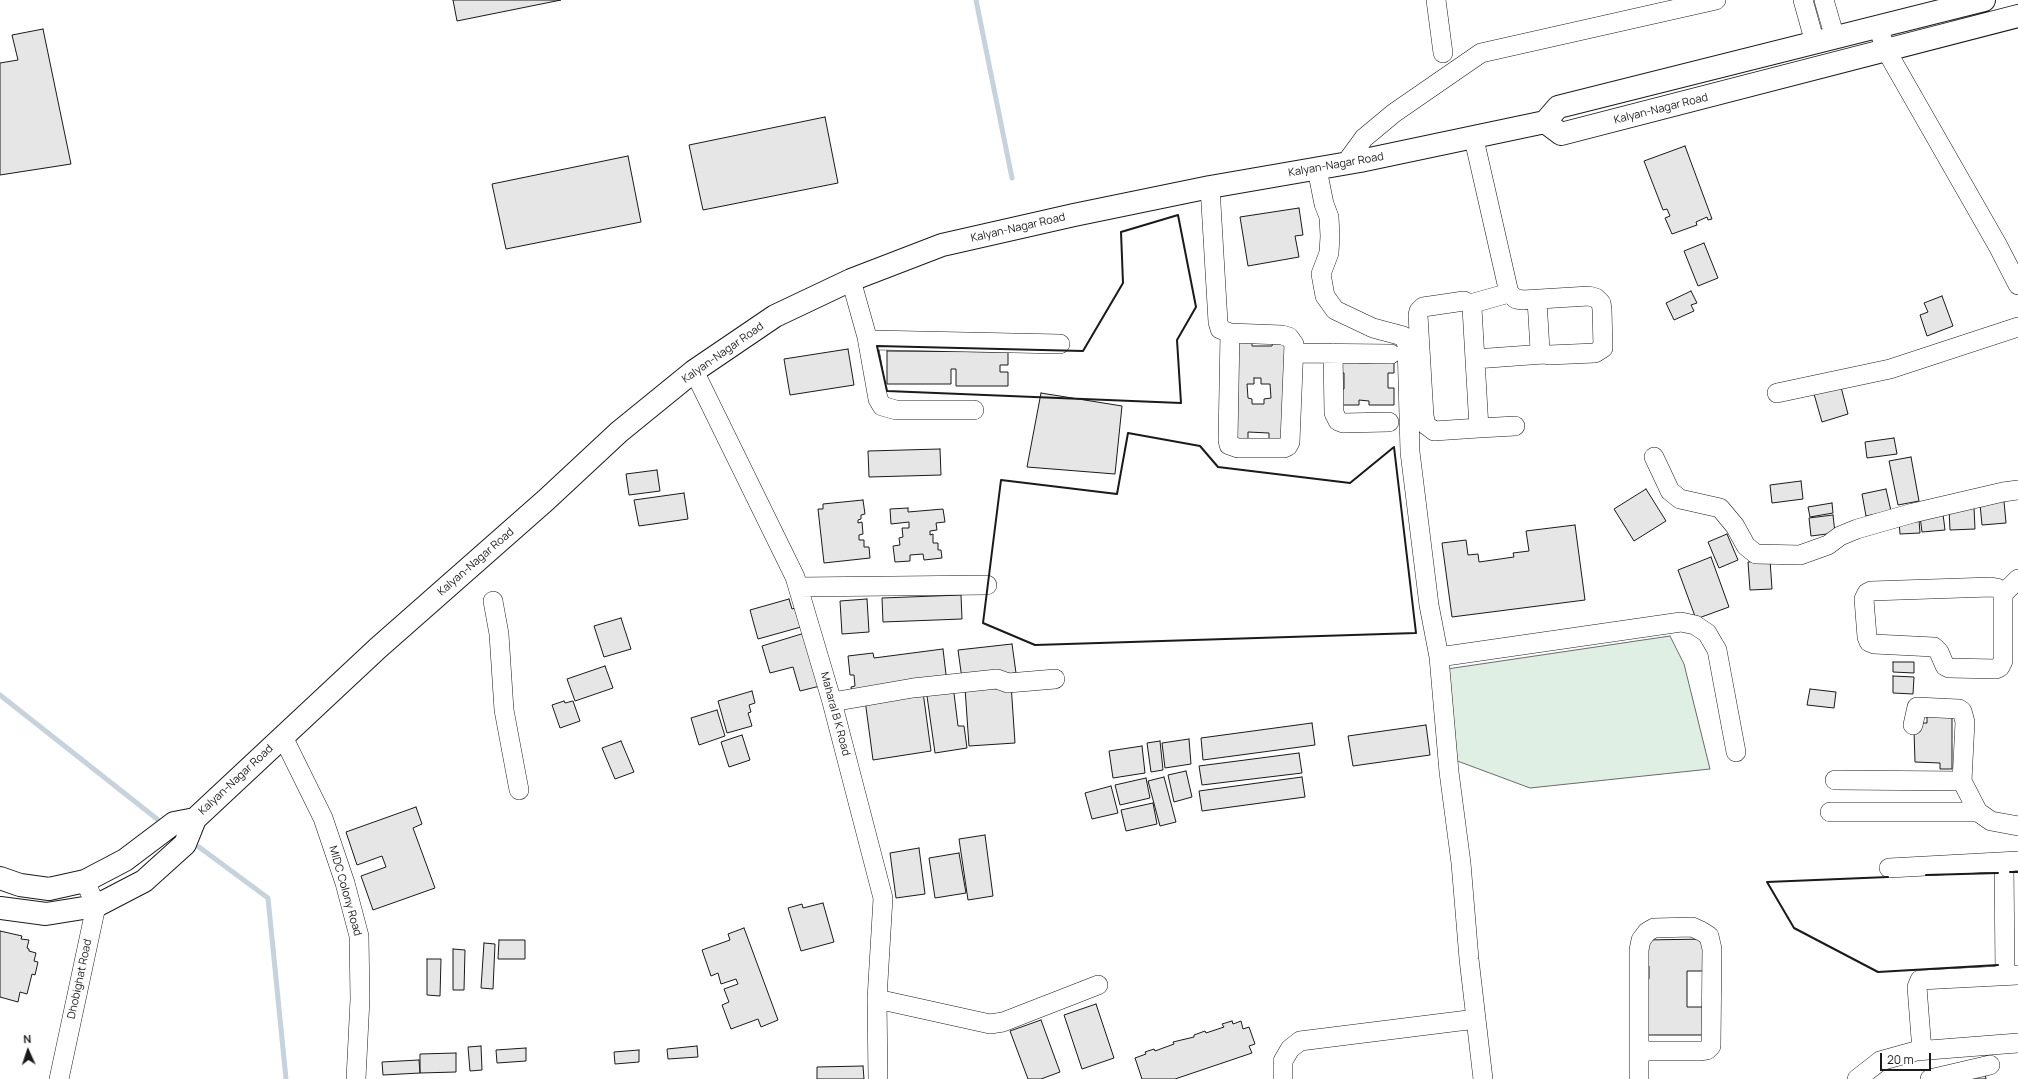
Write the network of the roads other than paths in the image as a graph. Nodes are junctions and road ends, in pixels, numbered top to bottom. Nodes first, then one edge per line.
1 (1436, 0) edge
2 (1716, 0) edge
3 (1804, 0) edge
4 (1824, 0) edge
5 (1984, 0) edge
6 (2018, 16) edge
7 (1878, 27) junction
8 (1825, 40) junction
9 (1886, 50) junction
10 (1443, 53) dead end
11 (1545, 122) junction
12 (1474, 139) junction
13 (1345, 164) junction
14 (1317, 169) junction
15 (1210, 187) junction
16 (851, 280) junction
17 (2018, 285) edge
18 (1509, 294) junction
19 (1537, 300) junction
20 (1470, 304) junction
21 (2018, 327) edge
22 (1230, 333) junction
23 (867, 337) junction
24 (1060, 344) dead end
25 (1294, 353) junction
26 (1333, 353) junction
27 (1391, 354) dead end
28 (1544, 354) junction
29 (1475, 359) junction
30 (694, 371) junction
31 (1777, 393) dead end
32 (974, 410) dead end
33 (1389, 422) dead end
34 (1515, 426) dead end
35 (1480, 428) junction
36 (1654, 457) dead end
37 (2018, 490) edge
38 (2018, 579) edge
39 (987, 585) dead end
40 (798, 587) junction
41 (2004, 593) junction
42 (492, 601) dead end
43 (1439, 657) junction
44 (1055, 679) dead end
45 (832, 702) junction
46 (1913, 725) dead end
47 (283, 737) junction
48 (1736, 752) dead end
49 (1835, 780) dead end
50 (1962, 781) junction
51 (519, 790) dead end
52 (1830, 812) dead end
53 (1978, 812) junction
54 (195, 819) junction
55 (2018, 826) edge
56 (2011, 861) edge
57 (1889, 868) dead end
58 (0, 878) edge
59 (85, 881) junction
60 (96, 906) junction
61 (0, 908) edge
62 (2012, 975) edge
63 (1098, 985) dead end
64 (877, 999) junction
65 (1476, 1019) junction
66 (2018, 1043) edge
67 (1640, 1051) junction
68 (1922, 1051) junction
69 (1990, 1064) dead end
70 (59, 1079) edge
71 (356, 1079) edge
72 (878, 1079) edge
73 (1283, 1079) edge
74 (1483, 1079) edge
75 (1639, 1079) edge
76 (1857, 1079) edge
77 (1930, 1079) edge

1 - 10 street
2 - 13 street
3 - 8 street
4 - 8 street
5 - 7 highway
6 - 9 highway, Kalyan-Nagar Road
7 - 8 highway
7 - 9 street
8 - 11 highway
9 - 11 highway, Kalyan-Nagar Road
9 - 17 street
11 - 12 highway, Kalyan-Nagar Road
12 - 13 highway, Kalyan-Nagar Road
12 - 18 street
13 - 14 highway, Kalyan-Nagar Road
14 - 15 highway, Kalyan-Nagar Road
14 - 43 street
15 - 16 highway, Kalyan-Nagar Road
15 - 22 street
16 - 23 street
16 - 30 highway, Kalyan-Nagar Road
18 - 19 street
18 - 20 street
19 - 28 street
19 - 28 street
20 - 29 street
20 - 35 street
21 - 31 street
22 - 25 street
22 - 25 street
23 - 24 street
23 - 32 street
25 - 26 street
26 - 27 street
26 - 33 street
28 - 29 street
29 - 35 street
30 - 40 street, Maharal B K Road
30 - 47 highway, Kalyan-Nagar Road
34 - 35 street
36 - 37 street
38 - 41 street
39 - 40 street
40 - 45 street, Maharal B K Road
41 - 41 street
42 - 51 street
43 - 48 street
43 - 65 street
44 - 45 street
45 - 64 street, Maharal B K Road
46 - 50 street
47 - 54 highway, Kalyan-Nagar Road
47 - 71 street, MIDC Colony Road
49 - 50 street
50 - 53 street
52 - 53 street
53 - 55 street
54 - 59 highway
54 - 60 highway
56 - 57 street
56 - 62 street
58 - 59 highway
59 - 60 street
60 - 61 highway
60 - 70 street, Dhobighat Road
62 - 68 street
63 - 64 street
64 - 72 street, Maharal B K Road
65 - 73 street
65 - 74 street
66 - 68 street
67 - 67 street
67 - 75 street
68 - 76 street
69 - 77 street

